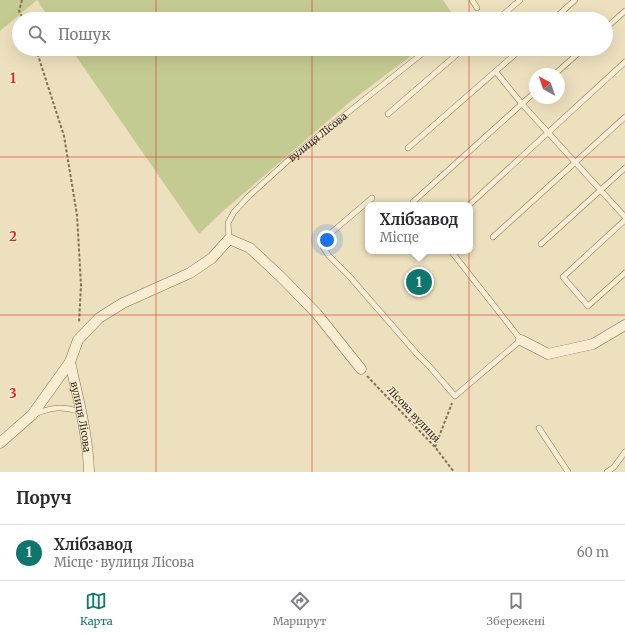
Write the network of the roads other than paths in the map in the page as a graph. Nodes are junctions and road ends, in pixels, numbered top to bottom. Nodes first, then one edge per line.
1 (472, 0) edge
2 (520, 0) edge
3 (575, 0) edge
4 (477, 8) dead end
5 (625, 11) edge
6 (506, 12) edge
7 (562, 12) edge
8 (613, 22) edge
9 (419, 56) edge
10 (456, 56) edge
11 (513, 56) edge
12 (575, 56) edge
13 (625, 62) edge
14 (562, 68) edge
15 (496, 72) junction
16 (529, 98) edge
17 (522, 104) junction
18 (388, 114) dead end
19 (625, 117) edge
20 (549, 132) junction
21 (408, 148) dead end
22 (576, 162) junction
23 (625, 168) edge
24 (601, 190) junction
25 (372, 198) dead end
26 (367, 202) edge
27 (413, 202) edge
28 (472, 202) edge
29 (365, 204) edge
30 (625, 217) edge
31 (625, 220) edge
32 (493, 237) dead end
33 (228, 239) junction
34 (541, 244) dead end
35 (453, 254) edge
36 (625, 273) edge
37 (625, 325) edge
38 (521, 340) junction
39 (70, 362) junction
40 (361, 369) road end
41 (80, 412) junction
42 (32, 415) junction
43 (539, 428) dead end
44 (0, 443) edge
45 (625, 452) edge
46 (89, 472) edge
47 (568, 472) edge
48 (607, 472) edge

1 - 4 lane
2 - 6 lane
3 - 7 lane
5 - 8 lane
9 - 33 lane, вулиця Лісова
10 - 18 lane
11 - 15 lane
12 - 14 lane
13 - 20 lane
15 - 17 lane
15 - 21 lane
16 - 17 lane
17 - 20 lane
17 - 27 lane
19 - 22 lane
20 - 22 lane
20 - 28 lane
22 - 24 lane
22 - 32 lane
23 - 24 lane
24 - 30 lane
24 - 34 lane
25 - 26 lane
29 - 38 lane
31 - 36 lane
33 - 39 street, вулиця Лісова
33 - 40 street
35 - 38 lane
37 - 38 street
39 - 41 street, вулиця Лісова
39 - 42 street, вулиця Лісова
41 - 42 lane
41 - 46 street, вулиця Лісова
42 - 44 street, вулиця Лісова
43 - 47 lane
45 - 48 lane

